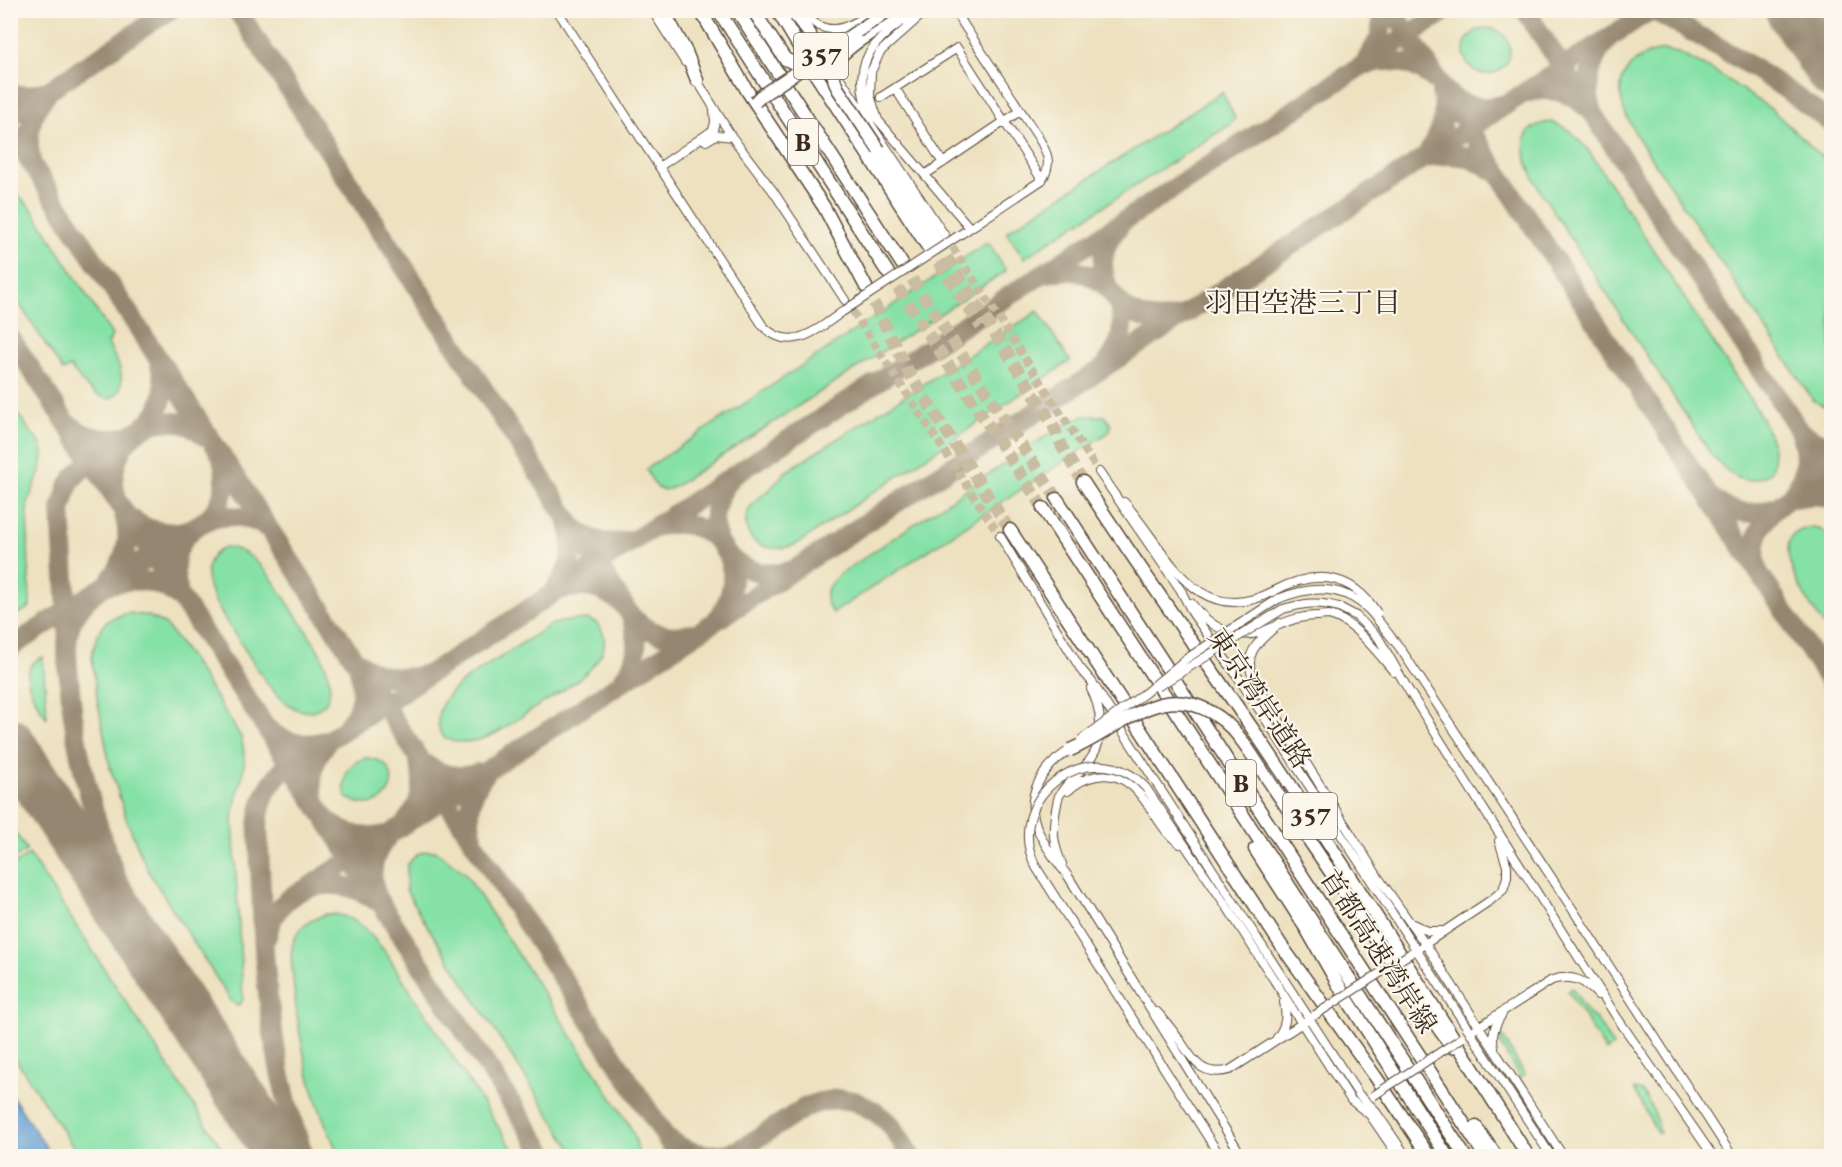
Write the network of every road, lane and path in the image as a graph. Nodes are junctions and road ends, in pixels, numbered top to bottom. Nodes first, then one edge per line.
1 (557, 10) edge
2 (652, 10) edge
3 (663, 10) edge
4 (700, 10) edge
5 (718, 10) edge
6 (737, 10) edge
7 (753, 10) edge
8 (777, 10) edge
9 (792, 10) edge
10 (799, 10) edge
11 (876, 10) edge
12 (920, 10) edge
13 (927, 10) edge
14 (954, 10) edge
15 (896, 12) edge
16 (810, 34) junction
17 (857, 42) junction
18 (830, 49) junction
19 (697, 80) junction
20 (895, 88) junction
21 (881, 97) dead end
22 (755, 102) junction
23 (713, 105) junction
24 (1020, 111) junction
25 (1005, 121) junction
26 (875, 129) junction
27 (732, 137) junction
28 (943, 163) junction
29 (660, 169) junction
30 (926, 174) junction
31 (1042, 180) junction
32 (970, 228) junction
33 (937, 241) junction
34 (902, 264) tunnel mouth
35 (888, 273) tunnel mouth
36 (866, 287) tunnel mouth
37 (845, 300) tunnel mouth
38 (1099, 472) tunnel mouth
39 (1105, 481) junction
40 (1083, 482) tunnel mouth
41 (1057, 499) tunnel mouth
42 (1043, 508) tunnel mouth
43 (1005, 533) joint
44 (1180, 589) junction
45 (1280, 623) junction
46 (1384, 628) junction
47 (1081, 669) junction
48 (1409, 690) junction
49 (1145, 693) junction
50 (1070, 750) junction
51 (1212, 768) junction
52 (1056, 809) junction
53 (1492, 822) junction
54 (1188, 851) junction
55 (1068, 876) junction
56 (1409, 921) junction
57 (1446, 930) junction
58 (1425, 944) junction
59 (1414, 952) junction
60 (1282, 994) junction
61 (1144, 999) junction
62 (1505, 1010) junction
63 (1616, 1016) junction
64 (1312, 1017) junction
65 (1301, 1024) junction
66 (1478, 1027) junction
67 (1470, 1033) junction
68 (1275, 1041) junction
69 (1496, 1055) junction
70 (1426, 1066) junction
71 (1474, 1071) junction
72 (1364, 1101) junction
73 (1699, 1138) junction
74 (1220, 1156) edge
75 (1242, 1156) edge
76 (1398, 1156) edge
77 (1406, 1156) edge
78 (1429, 1156) edge
79 (1447, 1156) edge
80 (1466, 1156) edge
81 (1485, 1156) edge
82 (1496, 1156) edge
83 (1528, 1156) edge
84 (1551, 1156) edge
85 (1563, 1156) edge
86 (1708, 1156) edge
87 (1713, 1156) edge
88 (1732, 1156) edge

1 - 29 street
2 - 19 street
3 - 19 highway
4 - 22 highway
5 - 35 highway, B
6 - 34 highway, B
7 - 18 highway, bridge
8 - 33 highway
9 - 16 highway
10 - 11 street
10 - 16 street
12 - 26 street
13 - 30 street
14 - 24 street
15 - 17 highway, 357
15 - 18 highway, 357, bridge
16 - 26 street
17 - 22 highway, 357, bridge
17 - 33 highway, 357, bridge
18 - 22 highway, 357, bridge
19 - 23 street
20 - 21 street
20 - 25 street
20 - 28 street
22 - 36 highway
23 - 27 street
23 - 29 street
24 - 25 street
24 - 31 street
25 - 28 street
25 - 31 street
26 - 33 street
27 - 29 street
27 - 37 street
28 - 30 street
29 - 32 street, bridge
30 - 32 street
31 - 32 street
38 - 39 street
39 - 44 street
39 - 46 street, bridge
40 - 71 highway, 東京湾岸道路 / 357
41 - 70 highway, 首都高速湾岸線 / B
42 - 51 highway, 首都高速湾岸線 / B
43 - 47 street
43 - 78 highway
44 - 45 street
44 - 59 street
45 - 48 street
45 - 56 street
46 - 49 street, bridge
46 - 88 street, bridge
47 - 52 street
47 - 64 street
48 - 49 street, bridge
48 - 53 street
49 - 50 street, bridge
50 - 55 street, bridge
50 - 71 highway, bridge
51 - 79 highway
51 - 80 highway, 首都高速湾岸線 / B
52 - 54 street
52 - 55 street
53 - 57 street
53 - 63 street
54 - 60 street
54 - 74 street, bridge
55 - 61 street
56 - 57 street
56 - 58 street
57 - 58 street
58 - 59 street
58 - 66 street
59 - 64 street, bridge
59 - 67 street
60 - 65 street
60 - 68 street
61 - 68 street
61 - 75 street
62 - 63 street
62 - 66 street
62 - 69 street
63 - 73 street
64 - 65 street
64 - 72 street
65 - 68 street
65 - 76 street
66 - 67 street
66 - 69 street
67 - 72 street, bridge
67 - 84 street
69 - 85 street
70 - 81 highway, 首都高速湾岸線 / B
70 - 82 highway
71 - 83 highway, 東京湾岸道路 / 357
72 - 77 street
73 - 86 street
73 - 87 street

